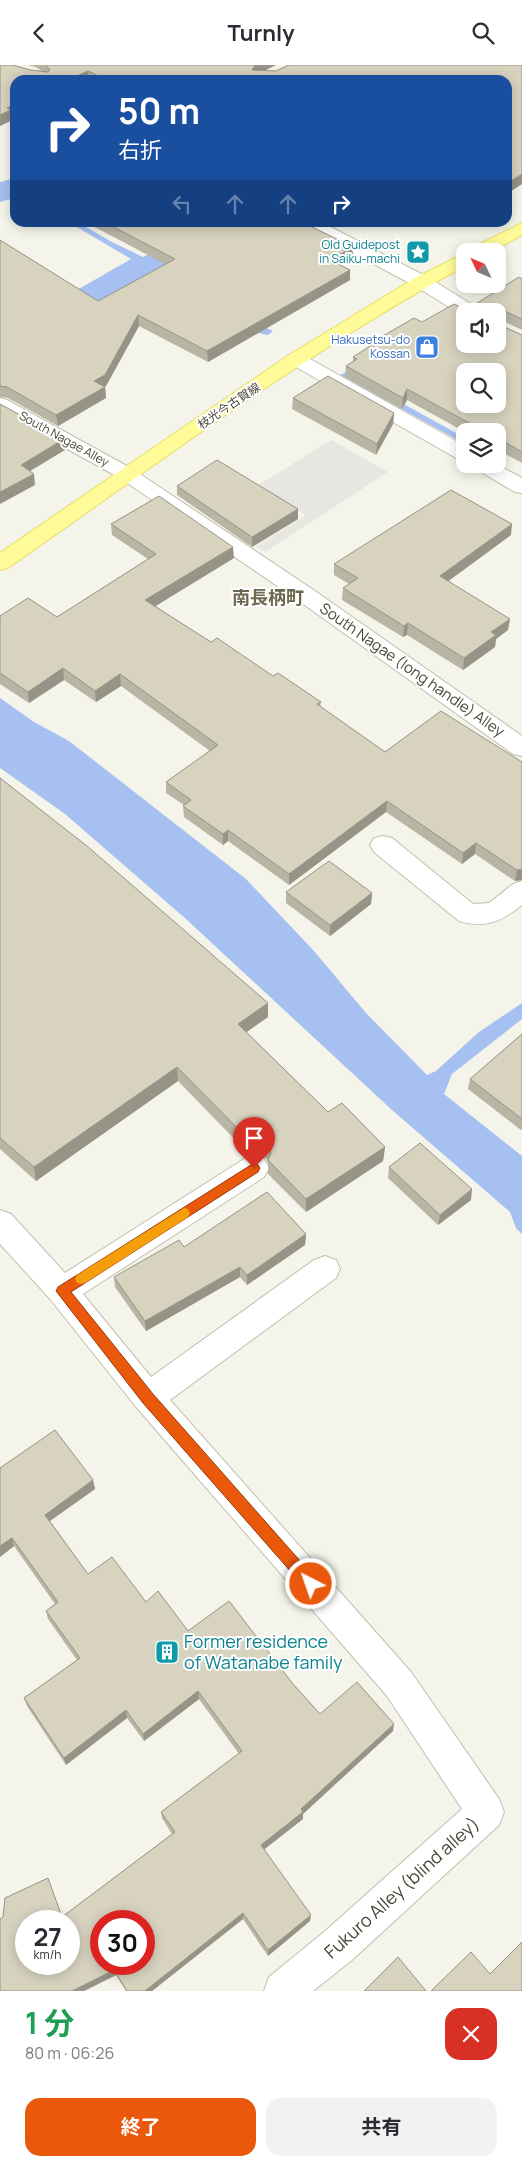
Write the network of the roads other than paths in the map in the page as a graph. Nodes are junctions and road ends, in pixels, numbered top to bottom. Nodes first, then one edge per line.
1 (318, 227) edge
2 (522, 228) edge
3 (495, 243) edge
4 (456, 264) edge
5 (422, 282) junction
6 (456, 303) edge
7 (296, 359) junction
8 (0, 404) edge
9 (456, 450) edge
10 (497, 473) edge
11 (128, 474) junction
12 (522, 487) edge
13 (0, 563) edge
14 (522, 748) edge
15 (383, 845) dead end
16 (522, 891) edge
17 (254, 1168) dead end
18 (0, 1223) edge
19 (325, 1269) dead end
20 (62, 1291) junction
21 (148, 1398) junction
22 (283, 1991) edge

1 - 5 street
2 - 3 main road
4 - 5 main road, 枝光今古賀線
5 - 6 street
5 - 7 main road, 枝光今古賀線
7 - 9 street
7 - 11 main road, 枝光今古賀線
8 - 11 street, South Nagae Alley
10 - 12 street
11 - 13 main road, 枝光今古賀線
11 - 14 street, South Nagae (long handle) Alley
15 - 16 street
17 - 20 street
18 - 20 street, Fukuro Alley (blind alley)
19 - 21 street
20 - 21 street, Fukuro Alley (blind alley)
21 - 22 street, Fukuro Alley (blind alley)

